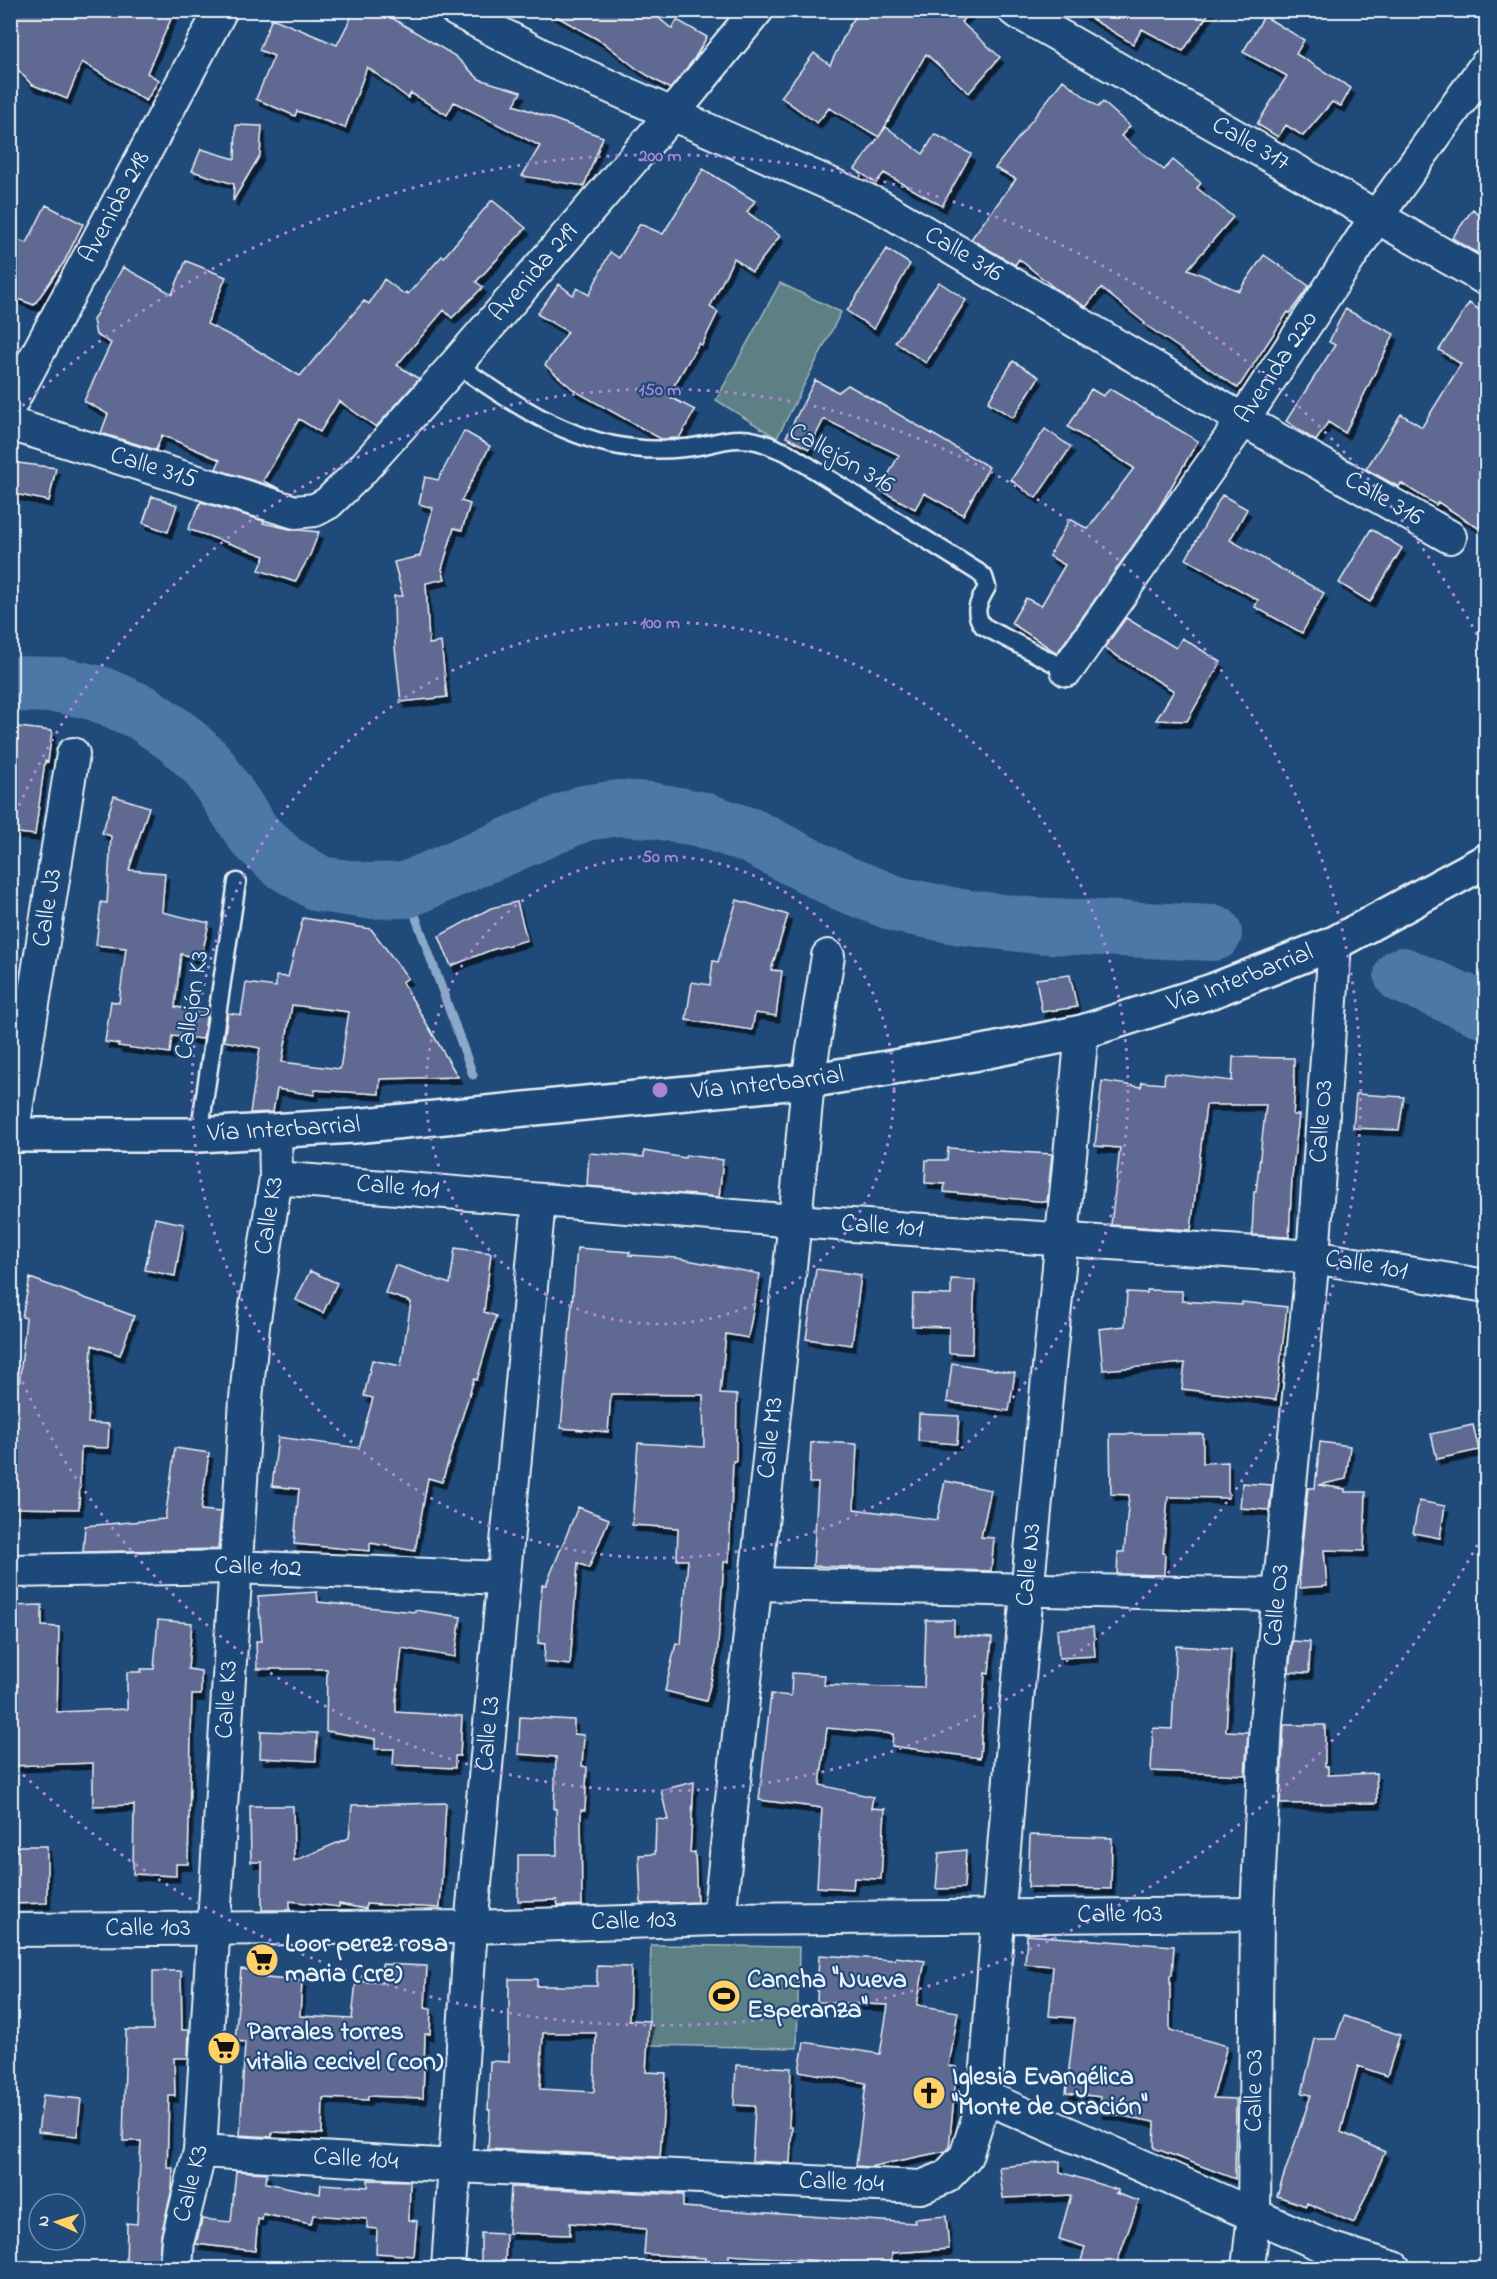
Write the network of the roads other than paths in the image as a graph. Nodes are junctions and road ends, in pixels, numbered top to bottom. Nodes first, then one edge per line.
1 (220, 10) edge
2 (456, 10) edge
3 (757, 10) edge
4 (1014, 10) edge
5 (1486, 65) edge
6 (673, 113) junction
7 (1377, 216) junction
8 (1486, 279) edge
9 (456, 364) junction
10 (10, 405) edge
11 (1243, 420) junction
12 (10, 424) edge
13 (295, 512) joint
14 (1450, 537) dead end
15 (1067, 670) joint
16 (73, 754) dead end
17 (1486, 861) edge
18 (237, 882) dead end
19 (1335, 943) junction
20 (828, 956) dead end
21 (1082, 1032) junction
22 (808, 1081) junction
23 (275, 1131) junction
24 (11, 1135) edge
25 (199, 1136) junction
26 (276, 1178) junction
27 (539, 1202) junction
28 (795, 1221) junction
29 (1062, 1239) junction
30 (1313, 1257) junction
31 (1486, 1286) edge
32 (235, 1567) junction
33 (10, 1571) edge
34 (503, 1578) junction
35 (755, 1584) junction
36 (1026, 1589) junction
37 (1279, 1595) junction
38 (1257, 1914) junction
39 (997, 1915) junction
40 (719, 1919) junction
41 (471, 1927) junction
42 (215, 1928) junction
43 (10, 1930) edge
44 (985, 2097) junction
45 (200, 2151) junction
46 (456, 2166) junction
47 (1254, 2215) junction
48 (176, 2268) edge
49 (448, 2268) edge
50 (1248, 2268) edge
51 (1394, 2268) edge

1 - 10 street, Avenida 218
2 - 6 street, Calle 316
3 - 6 street, Avenida 219
4 - 7 street, Calle 317
5 - 7 street, Avenida 220
6 - 9 street, Avenida 219
6 - 11 street, Calle 316
7 - 8 street, Calle 317
7 - 11 street, Avenida 220
9 - 13 street, Avenida 219
9 - 15 lane, Callejón 316
11 - 14 street, Calle 316
11 - 15 street, Avenida 220
12 - 13 street, Calle 315
16 - 24 street, Calle J3
17 - 19 main road, Vía Interbarrial
18 - 25 lane, Callejón K3
19 - 21 main road, Vía Interbarrial
19 - 30 street, Calle O3
20 - 22 street, Calle M3
21 - 22 main road, Vía Interbarrial
21 - 29 street, Calle N3
22 - 23 main road, Vía Interbarrial
22 - 28 street, Calle M3
23 - 25 main road, Vía Interbarrial
23 - 26 street, Calle K3
24 - 25 main road, Vía Interbarrial
26 - 27 street, Calle 101
26 - 32 street, Calle K3
27 - 28 street, Calle 101
27 - 34 street, Calle L3
28 - 29 street, Calle 101
28 - 35 street, Calle M3
29 - 30 street, Calle 101
29 - 36 street, Calle N3
30 - 31 street, Calle 101
30 - 37 street, Calle O3
32 - 33 street, Calle 102
32 - 34 street, Calle 102
32 - 42 street, Calle K3
34 - 41 street, Calle L3
35 - 36 street
35 - 40 street, Calle M3
36 - 37 street
36 - 39 street, Calle N3
37 - 38 street, Calle O3
38 - 39 street, Calle 103
38 - 47 street, Calle O3
39 - 40 street, Calle 103
39 - 44 street, Calle N3
40 - 41 street, Calle 103
41 - 42 street, Calle 103
41 - 46 street, Calle L3
42 - 43 street, Calle 103
42 - 45 street, Calle K3
44 - 46 street, Calle 104
44 - 47 street
45 - 46 street, Calle 104
45 - 48 street, Calle K3
46 - 49 street, Calle L3
47 - 50 street, Calle O3
47 - 51 street

